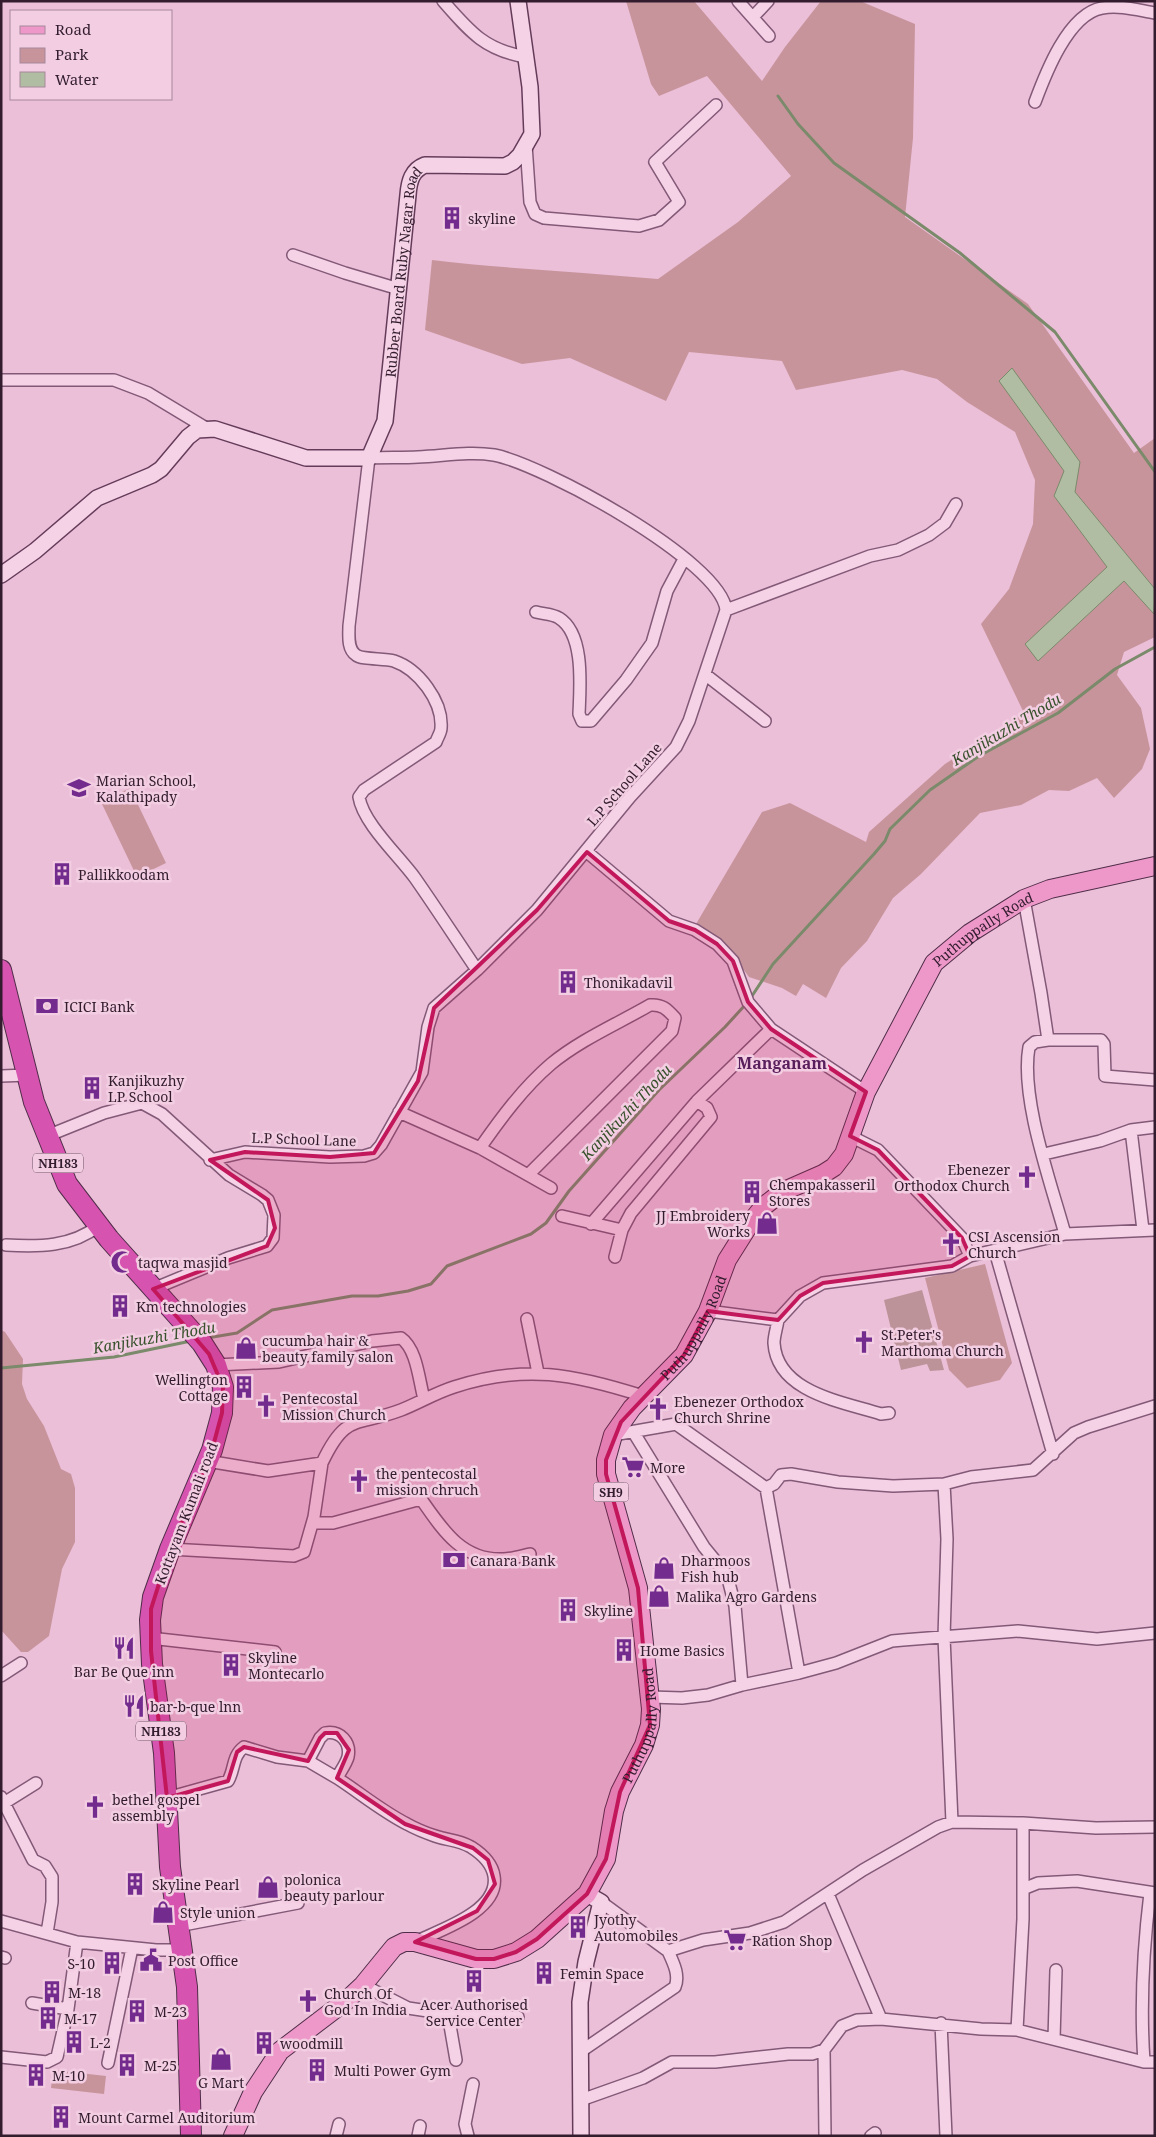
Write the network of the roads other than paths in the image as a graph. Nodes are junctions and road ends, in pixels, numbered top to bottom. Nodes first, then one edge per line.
1 (443, 1) edge
2 (518, 1) edge
3 (738, 1) edge
4 (768, 1) edge
5 (1155, 13) edge
6 (753, 17) junction
7 (769, 36) dead end
8 (526, 57) junction
9 (1035, 102) dead end
10 (716, 105) dead end
11 (526, 145) junction
12 (293, 255) dead end
13 (398, 289) junction
14 (1, 380) edge
15 (206, 428) junction
16 (369, 458) junction
17 (956, 504) dead end
18 (684, 559) junction
19 (1, 575) edge
20 (726, 610) junction
21 (536, 612) dead end
22 (706, 675) junction
23 (765, 721) dead end
24 (587, 852) junction
25 (1155, 866) edge
26 (1024, 899) junction
27 (1, 970) edge
28 (477, 970) junction
29 (771, 1029) junction
30 (1048, 1040) junction
31 (28, 1075) junction
32 (1, 1076) edge
33 (1155, 1080) edge
34 (866, 1092) junction
35 (697, 1101) junction
36 (399, 1112) junction
37 (1155, 1127) edge
38 (1131, 1130) junction
39 (47, 1136) junction
40 (850, 1136) junction
41 (480, 1148) junction
42 (1044, 1154) junction
43 (210, 1160) junction
44 (529, 1174) junction
45 (550, 1188) dead end
46 (562, 1216) dead end
47 (591, 1224) junction
48 (98, 1226) junction
49 (622, 1230) junction
50 (1149, 1230) edge
51 (1065, 1234) junction
52 (6, 1245) dead end
53 (995, 1251) junction
54 (970, 1256) junction
55 (616, 1257) dead end
56 (153, 1289) junction
57 (708, 1311) junction
58 (527, 1319) dead end
59 (778, 1320) junction
60 (216, 1365) junction
61 (538, 1373) junction
62 (643, 1396) junction
63 (424, 1399) junction
64 (1155, 1406) edge
65 (889, 1413) dead end
66 (634, 1433) junction
67 (613, 1435) junction
68 (1053, 1454) junction
69 (207, 1461) junction
70 (322, 1463) junction
71 (944, 1484) junction
72 (766, 1488) junction
73 (312, 1523) junction
74 (170, 1548) junction
75 (530, 1554) dead end
76 (1155, 1633) edge
77 (944, 1637) junction
78 (150, 1638) junction
79 (275, 1652) dead end
80 (21, 1663) dead end
81 (799, 1674) junction
82 (1, 1676) edge
83 (742, 1685) junction
84 (650, 1697) junction
85 (308, 1761) junction
86 (337, 1778) junction
87 (36, 1783) dead end
88 (167, 1798) junction
89 (3, 1800) edge
90 (952, 1822) junction
91 (1023, 1823) junction
92 (1155, 1827) edge
93 (1023, 1889) junction
94 (1152, 1893) edge
95 (828, 1894) junction
96 (594, 1898) junction
97 (298, 1903) dead end
98 (1, 1921) edge
99 (178, 1926) junction
100 (47, 1933) junction
101 (78, 1942) junction
102 (415, 1942) junction
103 (132, 1948) junction
104 (182, 1950) junction
105 (668, 1951) junction
106 (1056, 1970) dead end
107 (363, 1985) junction
108 (32, 2003) dead end
109 (68, 2009) junction
110 (448, 2014) junction
111 (518, 2017) dead end
112 (881, 2019) junction
113 (941, 2024) junction
114 (1017, 2030) junction
115 (1054, 2039) junction
116 (824, 2050) junction
117 (580, 2052) junction
118 (1, 2057) edge
119 (456, 2060) dead end
120 (1149, 2062) edge
121 (108, 2063) dead end
122 (473, 2084) dead end
123 (581, 2100) junction
124 (339, 2124) dead end
125 (191, 2136) edge
126 (233, 2136) edge
127 (336, 2136) edge
128 (468, 2136) edge
129 (581, 2136) edge
130 (825, 2136) edge
131 (946, 2136) edge

1 - 8 street
2 - 8 main road, Rubber Board Ruby Nagar Road
3 - 6 street
4 - 6 street
5 - 9 street
6 - 7 street
8 - 11 main road, Rubber Board Ruby Nagar Road
10 - 11 street
11 - 13 main road, Rubber Board Ruby Nagar Road
12 - 13 street
13 - 16 main road, Rubber Board Ruby Nagar Road
14 - 15 street
15 - 16 main road
15 - 19 main road
16 - 18 street
16 - 28 street
17 - 20 street
18 - 20 street
18 - 21 street
20 - 22 street, L.P School Lane
22 - 23 street
22 - 24 street, L.P School Lane
24 - 28 street, L.P School Lane
24 - 29 street
25 - 26 main road, Puthuppally Road / SH9
26 - 30 street
26 - 34 main road, Puthuppally Road / SH9
27 - 31 highway, NH183
28 - 36 street, L.P School Lane
29 - 34 street
29 - 35 street
30 - 33 street
30 - 42 street
31 - 32 street
31 - 39 highway, NH183
34 - 40 main road, Puthuppally Road / SH9
35 - 47 street
35 - 49 street
36 - 41 street
36 - 43 street, L.P School Lane
37 - 38 street
38 - 42 street
38 - 50 street
39 - 43 street
39 - 48 highway, NH183
40 - 54 street
40 - 57 main road, Puthuppally Road / SH9
41 - 44 street
41 - 44 street
42 - 51 street
43 - 56 street
44 - 45 street
46 - 47 street
47 - 49 street
48 - 52 street
48 - 56 highway, NH183
49 - 55 street
50 - 51 street
51 - 53 street
53 - 54 street
53 - 68 street
54 - 59 street
56 - 60 highway, Kottayam Kumali road / NH183
57 - 59 street
57 - 62 main road, Puthuppally Road / SH9
58 - 61 street
59 - 65 street
60 - 63 street
60 - 69 highway, Kottayam Kumali road / NH183
61 - 62 street
61 - 63 street
62 - 67 main road, Puthuppally Road / SH9
63 - 70 street
64 - 68 street
66 - 67 street
66 - 72 street
66 - 83 street
67 - 84 main road, Puthuppally Road / SH9
68 - 71 street
69 - 70 street
69 - 74 highway, Kottayam Kumali road / NH183
70 - 73 street
71 - 72 street
71 - 77 street
72 - 81 street
73 - 74 street
73 - 75 street
74 - 78 highway, Kottayam Kumali road / NH183
76 - 77 street
77 - 81 street
77 - 90 street
78 - 79 street
78 - 88 highway, Kottayam Kumali road / NH183
80 - 82 street
81 - 83 street
83 - 84 street
84 - 96 main road, Puthuppally Road / SH9
85 - 86 street
85 - 86 street
85 - 88 street
86 - 102 street
87 - 89 street
88 - 99 highway, Kottayam Kumali road / NH183
89 - 100 street
90 - 91 street
90 - 95 street
91 - 92 street
91 - 93 street
93 - 94 street
93 - 114 street
94 - 120 street
95 - 105 street
95 - 112 street
96 - 102 main road, Puthuppally Road / SH9
96 - 105 street
96 - 117 main road
97 - 99 street
98 - 100 street
99 - 104 highway, Kottayam Kumali road / NH183
100 - 101 street
101 - 103 street
101 - 109 street
102 - 107 main road
103 - 104 street
103 - 121 street
104 - 125 highway, Kottayam Kumali road / NH183
105 - 117 street
106 - 115 street
107 - 110 street
107 - 126 main road
108 - 109 street
109 - 118 street
110 - 111 street
110 - 119 street
112 - 113 street
112 - 116 street
113 - 114 street
113 - 131 street
114 - 115 street
115 - 120 street
116 - 123 street
116 - 130 street
117 - 123 main road
122 - 128 street
123 - 129 main road
124 - 127 street

